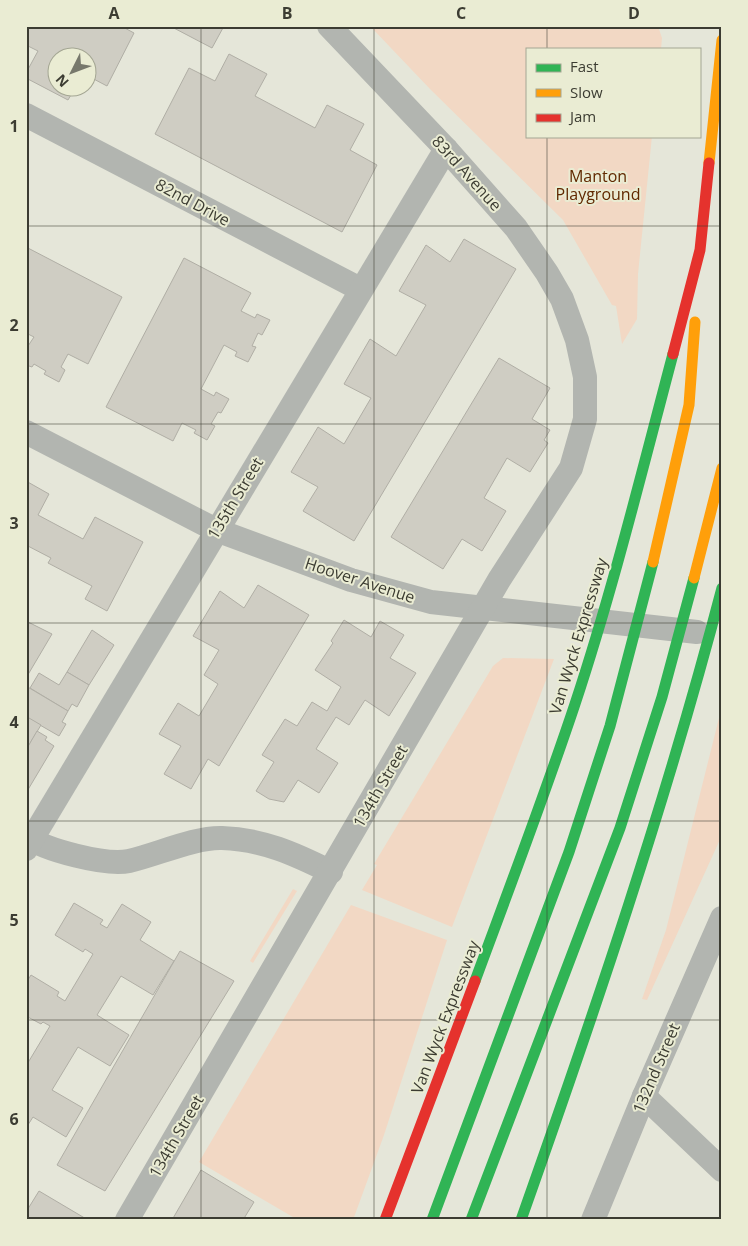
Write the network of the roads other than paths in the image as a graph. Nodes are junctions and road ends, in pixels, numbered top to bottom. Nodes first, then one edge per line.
1 (329, 26) edge
2 (722, 40) edge
3 (26, 115) edge
4 (446, 148) junction
5 (700, 250) junction
6 (360, 289) junction
7 (576, 340) joint
8 (26, 432) edge
9 (722, 468) edge
10 (216, 530) junction
11 (722, 588) edge
12 (483, 608) junction
13 (722, 634) edge
14 (28, 842) edge
15 (331, 872) junction
16 (722, 918) edge
17 (644, 1096) junction
18 (722, 1170) edge
19 (127, 1220) edge
20 (385, 1220) edge
21 (432, 1220) edge
22 (471, 1220) edge
23 (521, 1220) edge
24 (593, 1220) edge

1 - 4 street, 83rd Avenue
2 - 5 highway, Van Wyck Expressway
3 - 6 street, 82nd Drive
4 - 6 street, 135th Street
4 - 7 street, 83rd Avenue
5 - 20 highway, Van Wyck Expressway
5 - 21 highway
6 - 10 street, 135th Street
7 - 12 street, 134th Street
8 - 10 street, Hoover Avenue
9 - 22 highway
10 - 12 street, Hoover Avenue
10 - 14 street, 135th Street
11 - 23 highway
12 - 13 street, Hoover Avenue
12 - 15 street, 134th Street
14 - 15 street
15 - 19 street, 134th Street
16 - 17 street, 132nd Street
17 - 18 street
17 - 24 street, 132nd Street

